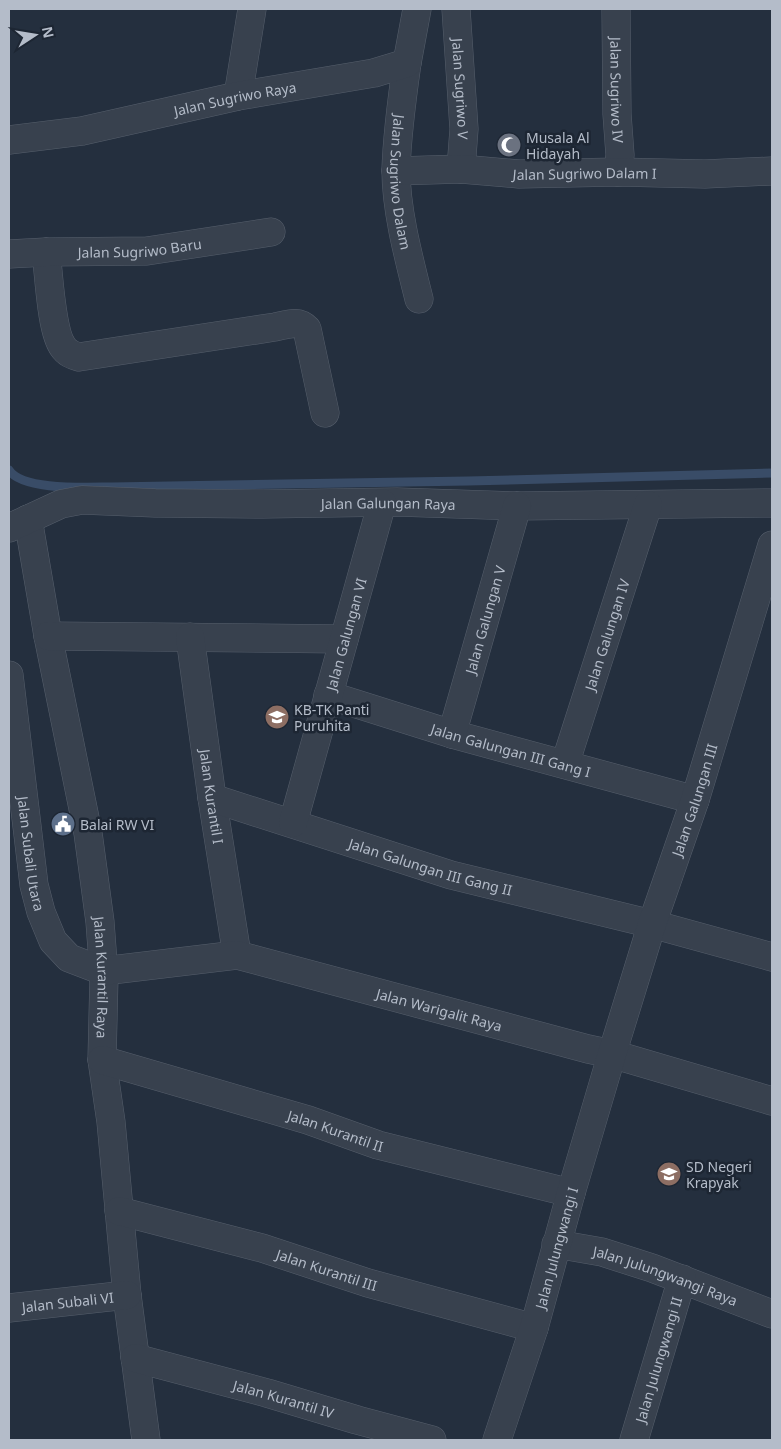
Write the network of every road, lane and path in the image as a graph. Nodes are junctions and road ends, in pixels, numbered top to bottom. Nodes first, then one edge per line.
1 (252, 9) edge
2 (417, 9) edge
3 (456, 9) edge
4 (616, 9) edge
5 (407, 63) junction
6 (238, 96) junction
7 (9, 140) edge
8 (461, 169) junction
9 (396, 171) junction
10 (772, 171) edge
11 (618, 172) junction
12 (271, 232) dead end
13 (46, 252) junction
14 (9, 254) edge
15 (419, 299) dead end
16 (325, 413) dead end
17 (382, 502) junction
18 (772, 504) edge
19 (648, 505) junction
20 (518, 506) junction
21 (18, 524) edge
22 (772, 545) edge
23 (48, 636) junction
24 (190, 637) junction
25 (344, 639) junction
26 (9, 675) edge
27 (328, 695) junction
28 (452, 734) junction
29 (565, 764) junction
30 (212, 798) junction
31 (695, 800) junction
32 (293, 823) junction
33 (652, 924) junction
34 (237, 955) junction
35 (772, 957) edge
36 (103, 971) junction
37 (612, 1054) junction
38 (102, 1060) junction
39 (772, 1101) edge
40 (570, 1193) junction
41 (119, 1211) junction
42 (556, 1244) junction
43 (682, 1279) junction
44 (127, 1295) junction
45 (9, 1308) edge
46 (772, 1314) edge
47 (534, 1328) junction
48 (135, 1358) junction
49 (146, 1440) edge
50 (432, 1440) edge
51 (497, 1440) edge
52 (634, 1440) edge

1 - 6 street
2 - 5 street
3 - 8 street, Jalan Sugriwo V
4 - 11 street, Jalan Sugriwo IV
5 - 6 street, Jalan Sugriwo Raya
5 - 9 street, Jalan Sugriwo Dalam
6 - 7 street, Jalan Sugriwo Raya
8 - 9 street, Jalan Sugriwo Dalam I
8 - 11 street, Jalan Sugriwo Dalam I
9 - 15 street, Jalan Sugriwo Dalam
10 - 11 street, Jalan Sugriwo Dalam I
12 - 13 street, Jalan Sugriwo Baru
13 - 14 street, Jalan Sugriwo Baru
13 - 16 street
17 - 20 street, Jalan Galungan Raya
17 - 21 street, Jalan Galungan Raya
17 - 25 street, Jalan Galungan VI
18 - 19 street, Jalan Galungan Raya
19 - 20 street, Jalan Galungan Raya
19 - 29 street, Jalan Galungan IV
20 - 28 street, Jalan Galungan V
21 - 23 street, Jalan Kurantil Raya
22 - 31 street, Jalan Galungan III
23 - 24 street
23 - 36 street, Jalan Kurantil Raya
24 - 25 street
24 - 30 street, Jalan Kurantil I
25 - 27 street, Jalan Galungan VI
26 - 36 street, Jalan Subali Utara
27 - 28 street, Jalan Galungan III Gang I
27 - 32 street, Jalan Galungan VI
28 - 29 street, Jalan Galungan III Gang I
29 - 31 street, Jalan Galungan III Gang I
30 - 32 street, Jalan Galungan III Gang II
30 - 34 street, Jalan Kurantil I
31 - 33 street, Jalan Galungan III
32 - 33 street, Jalan Galungan III Gang II
33 - 35 street, Jalan Galungan III Gang II
33 - 37 street, Jalan Galungan III
34 - 36 street, Jalan Warigalit Raya
34 - 37 street, Jalan Warigalit Raya
36 - 38 street, Jalan Kurantil Raya
37 - 39 street, Jalan Warigalit Raya
37 - 40 street, Jalan Julungwangi I
38 - 40 street, Jalan Kurantil II
38 - 41 street, Jalan Kurantil Raya
40 - 42 street, Jalan Julungwangi I
41 - 44 street, Jalan Kurantil Raya
41 - 47 street, Jalan Kurantil III
42 - 43 street, Jalan Julungwangi Raya
42 - 47 street, Jalan Julungwangi I
43 - 46 street, Jalan Julungwangi Raya
43 - 52 street, Jalan Julungwangi II
44 - 45 street, Jalan Subali VI
44 - 48 street, Jalan Kurantil Raya
47 - 51 street, Jalan Julungwangi I
48 - 49 street, Jalan Kurantil Raya
48 - 50 street, Jalan Kurantil IV

